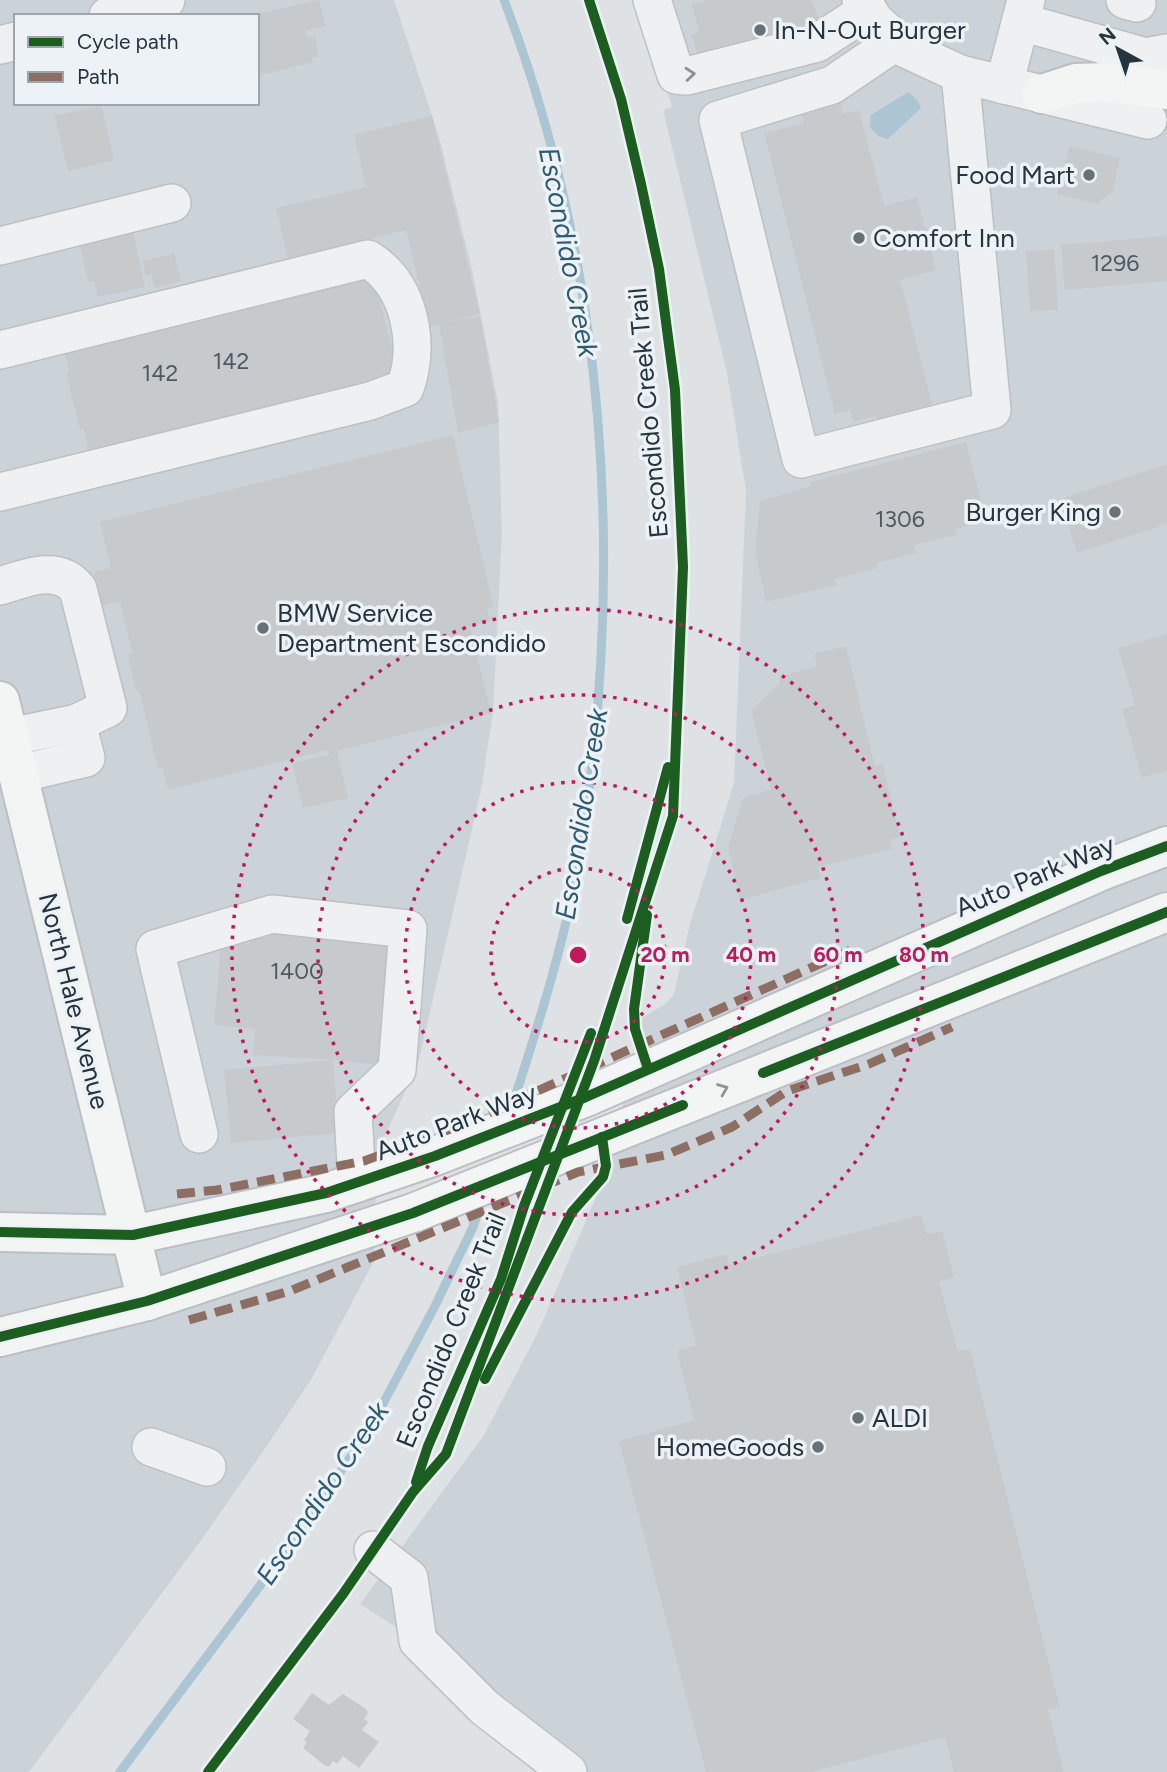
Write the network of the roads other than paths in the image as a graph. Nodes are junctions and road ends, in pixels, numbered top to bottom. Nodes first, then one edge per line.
1 (166, 0) edge
2 (652, 0) edge
3 (865, 5) edge
4 (1023, 11) edge
5 (115, 14) edge
6 (897, 41) junction
7 (1167, 53) edge
8 (960, 74) junction
9 (1004, 85) junction
10 (1042, 94) joint
11 (1157, 105) edge
12 (172, 203) dead end
13 (0, 246) edge
14 (0, 350) edge
15 (0, 492) edge
16 (0, 586) edge
17 (0, 701) edge
18 (77, 723) junction
19 (9, 737) junction
20 (18, 774) junction
21 (1167, 846) edge
22 (1167, 912) edge
23 (746, 1027) junction
24 (683, 1105) junction
25 (199, 1134) dead end
26 (357, 1182) junction
27 (0, 1232) edge
28 (133, 1236) junction
29 (147, 1301) junction
30 (0, 1337) edge
31 (151, 1447) dead end
32 (207, 1467) dead end
33 (373, 1550) dead end
34 (568, 1772) edge

1 - 5 street
2 -> 3 street
3 - 6 street
4 - 7 street
4 - 9 street
6 - 8 street
6 - 8 street
8 - 9 street
9 - 10 street
10 - 11 main road
12 - 13 street
14 - 15 street
16 - 18 street
17 - 19 main road, North Hale Avenue
18 - 19 street
18 - 20 street
19 - 20 main road, North Hale Avenue
20 - 28 main road, North Hale Avenue
21 - 23 main road, Auto Park Way
24 -> 22 main road
23 - 24 main road
23 - 26 main road, Auto Park Way
24 - 29 main road
25 - 26 street
26 - 28 main road, Auto Park Way
27 - 28 main road, Auto Park Way
28 - 29 main road, North Hale Avenue
29 - 30 main road
31 - 32 street
33 - 34 street

